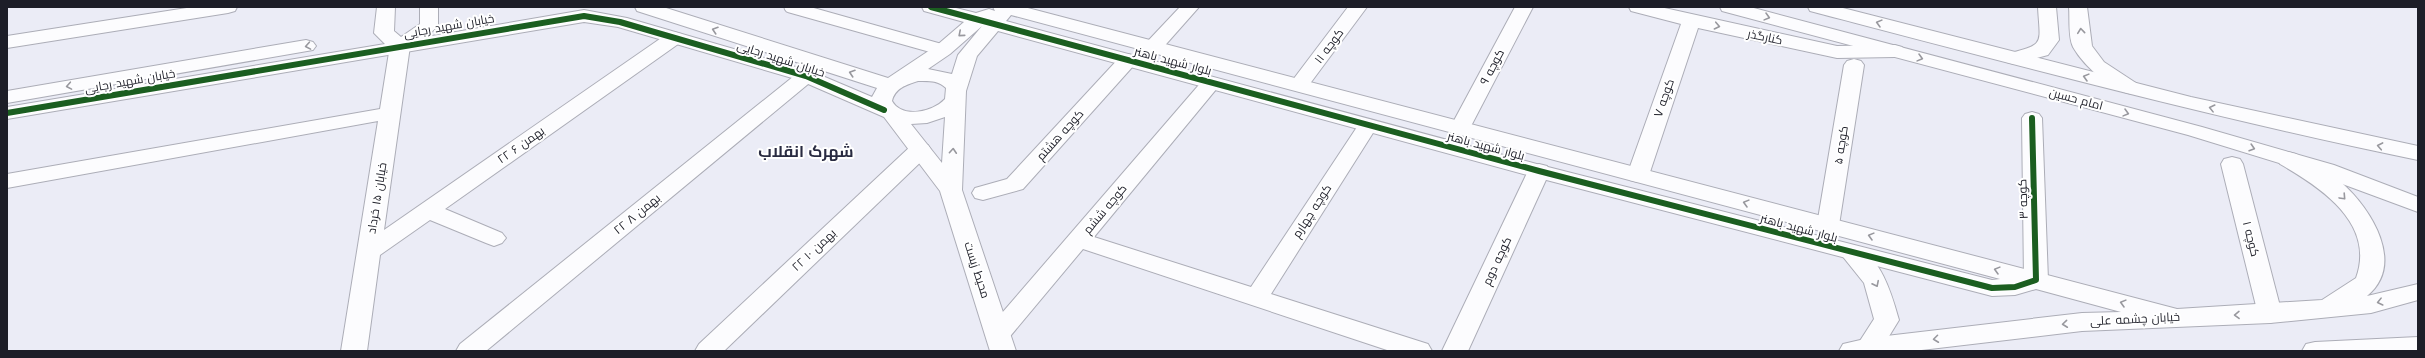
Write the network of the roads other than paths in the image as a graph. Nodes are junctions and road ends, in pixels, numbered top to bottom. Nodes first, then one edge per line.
1 (228, 7) edge
2 (386, 7) edge
3 (429, 7) edge
4 (540, 7) edge
5 (644, 7) edge
6 (790, 7) edge
7 (931, 7) edge
8 (1190, 7) edge
9 (1358, 7) edge
10 (1524, 7) edge
11 (1638, 7) edge
12 (1729, 7) edge
13 (1817, 7) edge
14 (2047, 7) edge
15 (2078, 7) edge
16 (997, 13) edge
17 (1691, 21) junction
18 (430, 26) junction
19 (674, 38) junction
20 (392, 39) junction
21 (7, 42) edge
22 (1153, 47) junction
23 (943, 50) junction
24 (1895, 51) junction
25 (2014, 58) junction
26 (1128, 60) junction
27 (1854, 64) dead end
28 (806, 76) junction
29 (895, 82) junction
30 (1211, 83) junction
31 (1299, 85) junction
32 (2132, 89) junction
33 (957, 95) junction
34 (7, 96) edge
35 (7, 113) edge
36 (390, 113) junction
37 (889, 113) junction
38 (2032, 118) dead end
39 (1368, 125) junction
40 (1460, 128) junction
41 (920, 150) junction
42 (2418, 153) edge
43 (2288, 159) junction
44 (2232, 164) dead end
45 (1539, 171) junction
46 (1638, 175) junction
47 (7, 182) edge
48 (951, 190) junction
49 (983, 193) dead end
50 (2418, 205) edge
51 (428, 210) junction
52 (1828, 225) junction
53 (494, 238) dead end
54 (1079, 240) junction
55 (368, 252) junction
56 (1852, 253) junction
57 (2036, 280) junction
58 (2418, 292) edge
59 (1256, 298) junction
60 (2324, 309) junction
61 (2270, 314) junction
62 (2174, 317) junction
63 (1000, 342) edge
64 (2418, 346) edge
65 (1860, 349) edge
66 (354, 351) edge
67 (469, 351) edge
68 (708, 351) edge
69 (1419, 351) edge
70 (1455, 351) edge
71 (2315, 351) edge

1 - 21 street
2 - 20 street, خیابان ۱۵ خرداد
3 - 18 street
4 - 18 street, خیابان شهید رجایی
29 -> 5 street, خیابان شهید رجایی
6 - 23 lane
7 - 16 street, بلوار شهید باهنر
8 - 22 street
9 - 31 street, کوچه ۱۱
10 - 40 street, کوچه ۹
11 - 17 street, کنارگذر
12 -> 24 street, امام حسین
25 -> 13 street, امام حسین
14 - 25 street
32 -> 15 street
16 - 22 street, بلوار شهید باهنر
16 -> 23 street
16 - 26 street, بلوار شهید باهنر
16 - 33 street, محیط زیست
17 -> 24 street, کنارگذر
17 - 46 street, کوچه ۷
18 - 20 street, خیابان شهید رجایی
19 - 20 street, خیابان شهید رجایی
19 - 28 street, خیابان شهید رجایی
19 - 51 street, ۲۲ بهمن ۶
20 -> 34 street, خیابان شهید رجایی
20 - 35 street, خیابان شهید رجایی
20 - 36 street, خیابان ۱۵ خرداد
22 - 31 street, بلوار شهید باهنر
23 - 29 street
24 -> 43 street, امام حسین
32 -> 25 street, امام حسین
26 - 30 street, بلوار شهید باهنر
26 - 49 street, کوچه هشتم
27 - 52 street, کوچه ۵
28 - 37 street, خیابان شهید رجایی
28 - 67 street, ۲۲ بهمن ۸
29 - 33 street
29 - 37 street
30 - 39 street, بلوار شهید باهنر
30 - 54 street, کوچه ششم
31 - 40 street, بلوار شهید باهنر
42 -> 32 street, امام حسین
33 - 37 street
48 -> 33 street, محیط زیست
36 - 47 street
36 - 55 street, خیابان ۱۵ خرداد
37 - 41 street, محیط زیست
38 - 57 street, کوچه ۳
39 - 45 street, بلوار شهید باهنر
39 - 59 street, کوچه چهارم
40 - 46 street, بلوار شهید باهنر
41 - 48 street, محیط زیست
41 - 68 street, ۲۲ بهمن ۱۰
43 - 50 street, امام حسین
43 -> 60 street
44 - 61 street, کوچه ۱
45 - 56 street, بلوار شهید باهنر
45 - 70 street, کوچه دوم
52 -> 46 street, بلوار شهید باهنر
48 - 63 street, محیط زیست
51 - 53 street
51 - 55 street, ۲۲ بهمن ۶
57 -> 52 street, بلوار شهید باهنر
54 - 59 street
54 - 63 street, کوچه ششم
55 - 66 street, خیابان ۱۵ خرداد
56 - 57 street, بلوار شهید باهنر
56 -> 65 street
62 -> 57 street, بلوار شهید باهنر
58 -> 60 street, خیابان چشمه علی
59 - 69 street
60 - 61 street, خیابان چشمه علی
61 -> 62 street, خیابان چشمه علی
62 -> 65 street, خیابان چشمه علی
64 - 71 street

